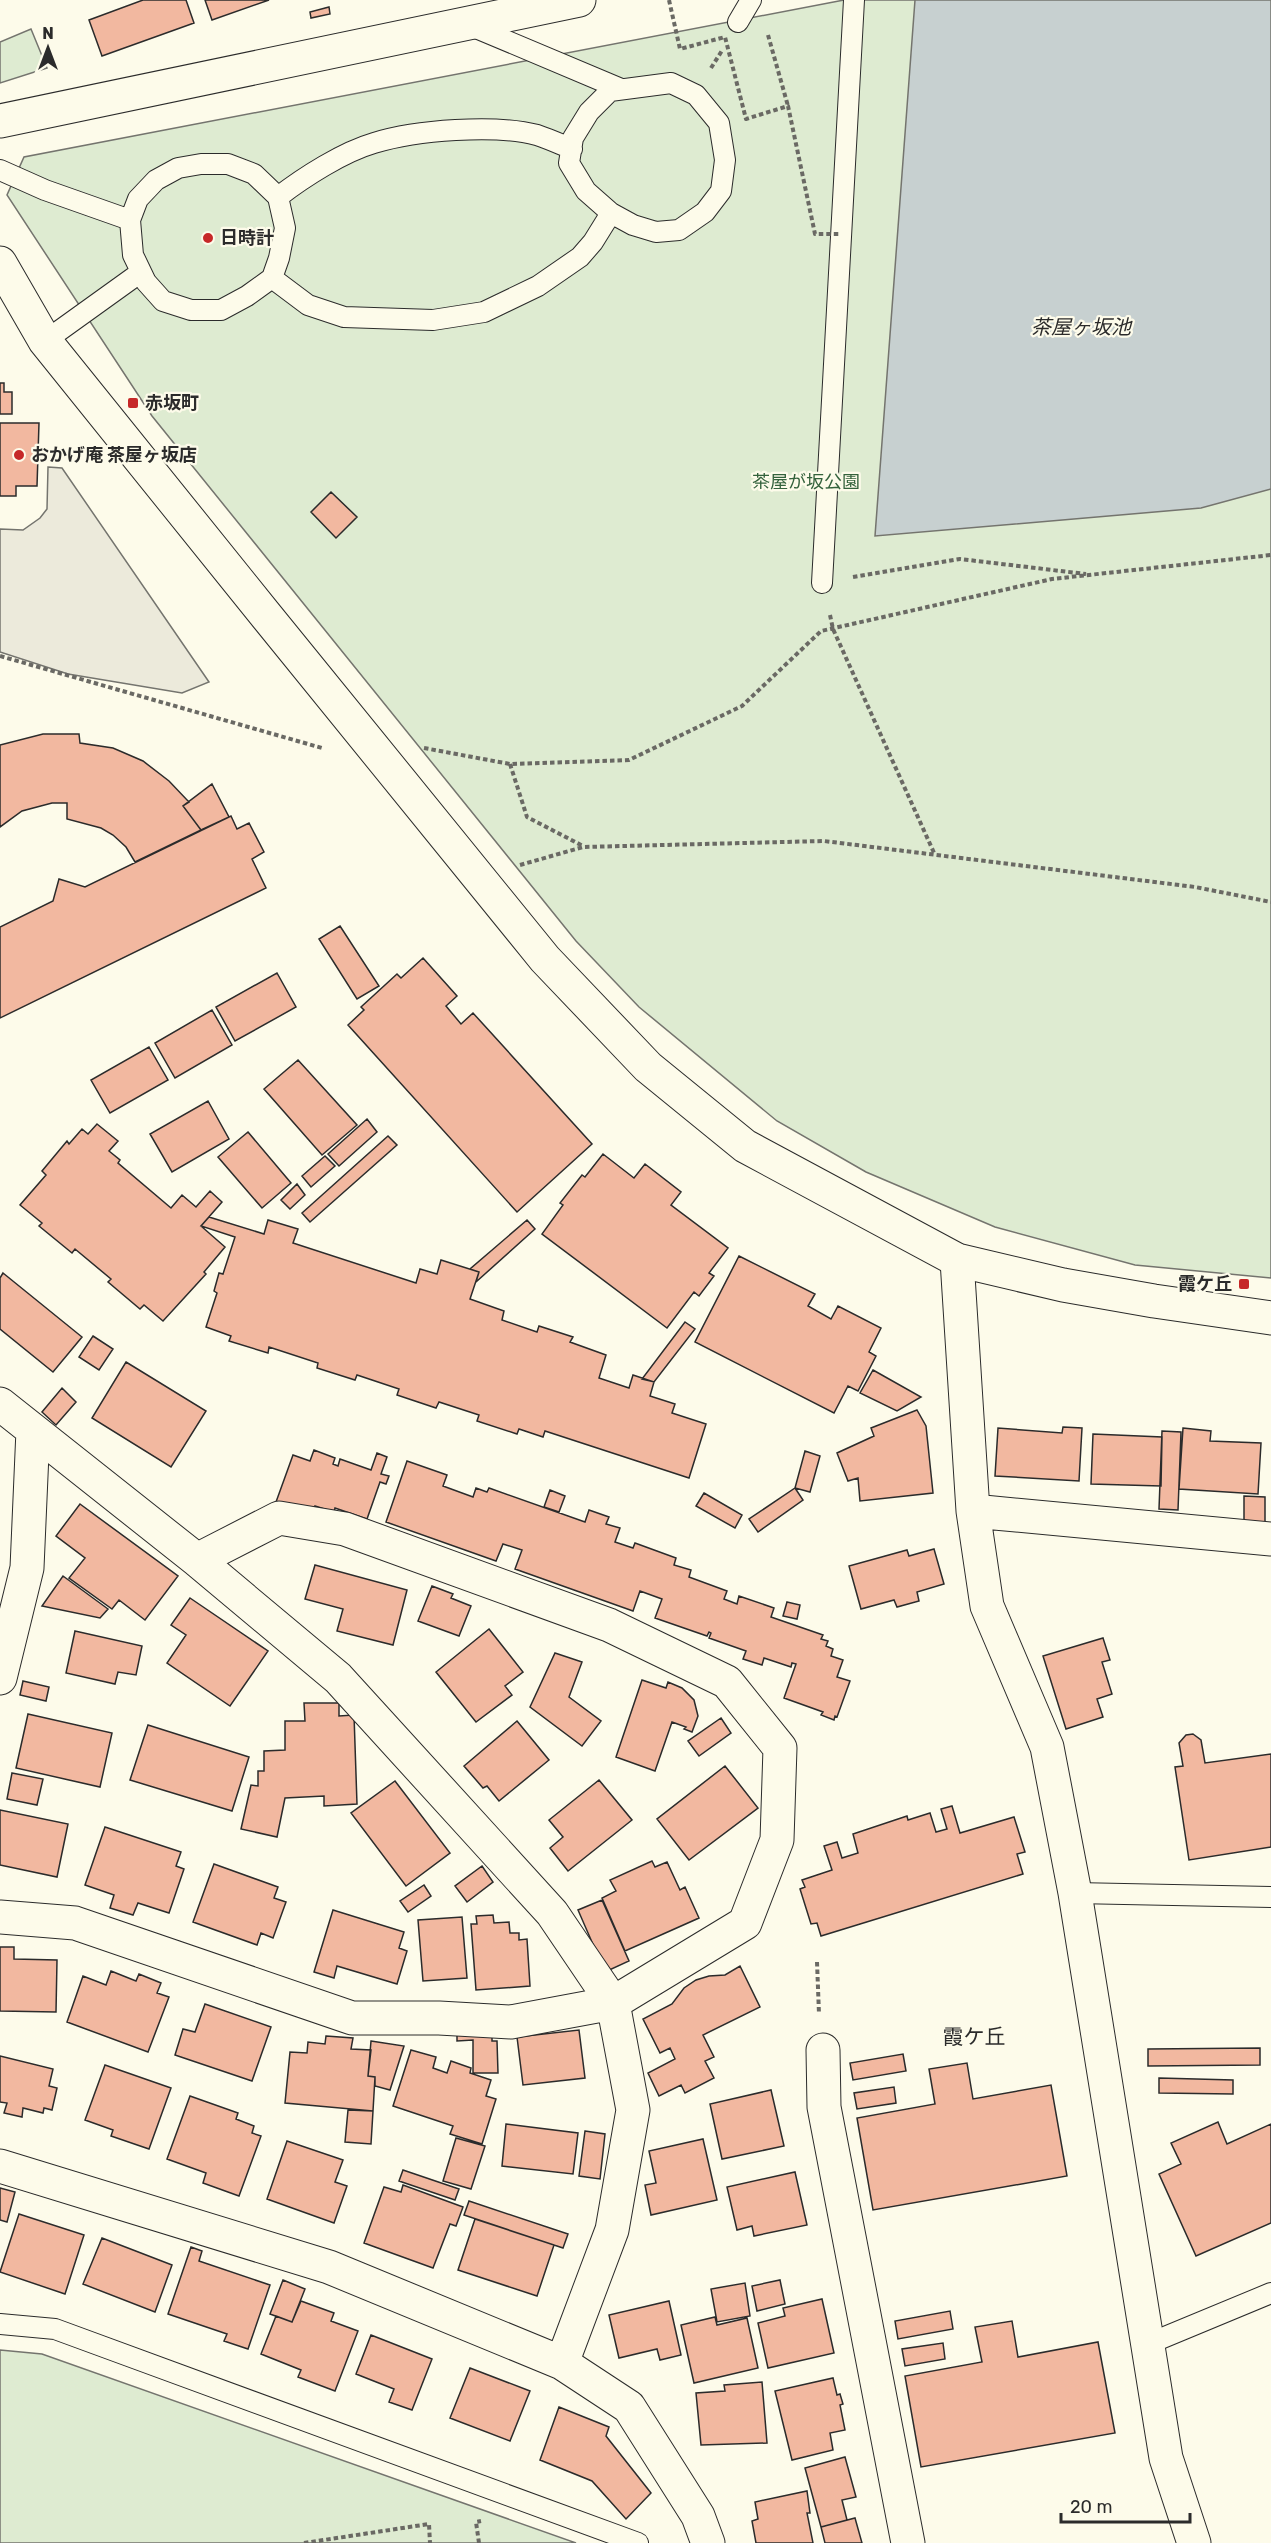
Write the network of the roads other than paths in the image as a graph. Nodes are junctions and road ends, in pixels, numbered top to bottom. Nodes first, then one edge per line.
1 (579, 0) edge
2 (751, 0) edge
3 (854, 0) edge
4 (738, 22) road end
5 (467, 25) junction
6 (621, 89) junction
7 (0, 121) edge
8 (572, 149) junction
9 (0, 170) edge
10 (278, 197) junction
11 (611, 213) junction
12 (130, 220) junction
13 (0, 263) edge
14 (141, 272) junction
15 (272, 279) junction
16 (45, 341) junction
17 (822, 583) road end
18 (957, 1260) junction
19 (1271, 1318) edge
20 (0, 1404) edge
21 (33, 1430) junction
22 (973, 1511) junction
23 (1271, 1539) edge
24 (197, 1560) junction
25 (0, 1678) edge
26 (1075, 1893) junction
27 (1271, 1897) edge
28 (0, 1917) edge
29 (614, 2003) junction
30 (823, 2050) dead end
31 (0, 2166) edge
32 (1271, 2293) edge
33 (0, 2324) edge
34 (1148, 2344) junction
35 (562, 2363) junction
36 (638, 2543) edge
37 (708, 2543) edge
38 (908, 2543) edge
39 (1194, 2543) edge

1 - 5 street
2 - 4 lane
3 - 17 lane
5 - 6 lane
5 - 7 street
6 - 8 lane
6 - 11 lane
8 - 10 lane
8 - 11 lane
9 - 12 lane
10 - 12 lane
10 - 15 lane
11 - 15 lane
12 - 14 lane
13 - 16 street
14 - 15 lane
14 - 16 lane
16 - 18 street
18 - 19 street
18 - 22 street
20 - 21 street
21 - 24 street
21 - 25 street
22 - 23 street
22 - 26 street
24 - 29 street
24 - 29 street
26 - 27 lane
26 - 34 street
28 - 29 street
29 - 35 street
30 - 38 street
31 - 35 street
32 - 34 lane
33 - 36 lane
34 - 39 street
35 - 37 street

